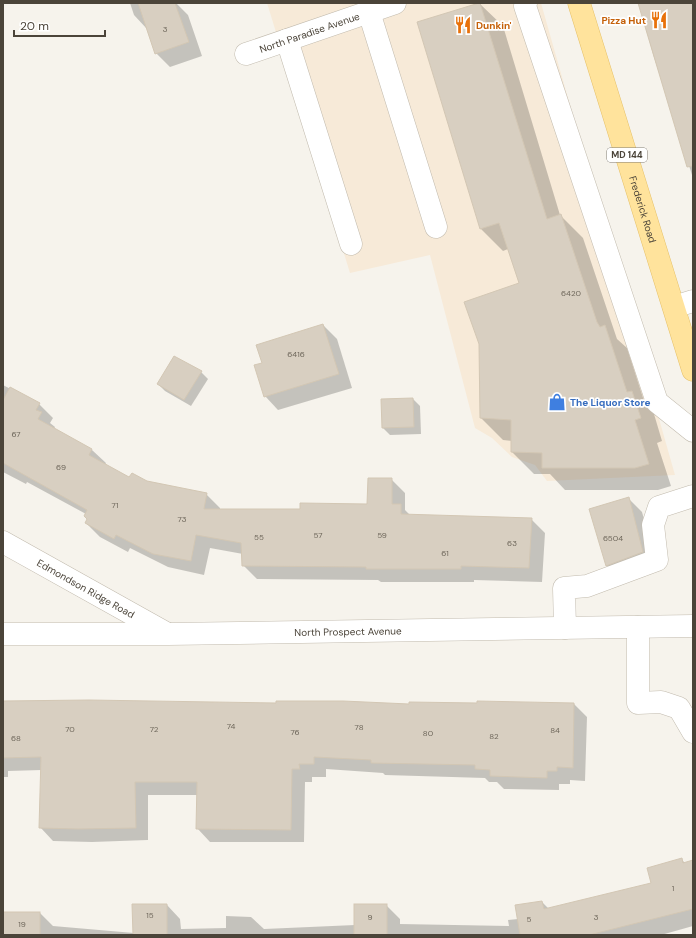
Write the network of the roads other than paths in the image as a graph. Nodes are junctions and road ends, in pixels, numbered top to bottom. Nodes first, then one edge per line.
1 (526, 3) edge
2 (579, 3) edge
3 (385, 6) edge
4 (287, 40) junction
5 (246, 54) dead end
6 (436, 226) dead end
7 (351, 244) dead end
8 (684, 304) edge
9 (693, 370) edge
10 (693, 431) edge
11 (693, 496) edge
12 (3, 542) edge
13 (693, 626) edge
14 (638, 627) junction
15 (564, 628) junction
16 (3, 634) edge
17 (168, 634) junction
18 (693, 732) edge

1 - 10 street
2 - 8 main road, Frederick Road / MD 144
3 - 4 street, North Paradise Avenue
3 - 6 street
4 - 5 street, North Paradise Avenue
4 - 7 street
8 - 9 main road, Frederick Road / MD 144
11 - 15 street
12 - 17 street, Edmondson Ridge Road
13 - 14 street, North Prospect Avenue
14 - 15 street, North Prospect Avenue
14 - 18 street
15 - 17 street, North Prospect Avenue
16 - 17 street, North Prospect Avenue

